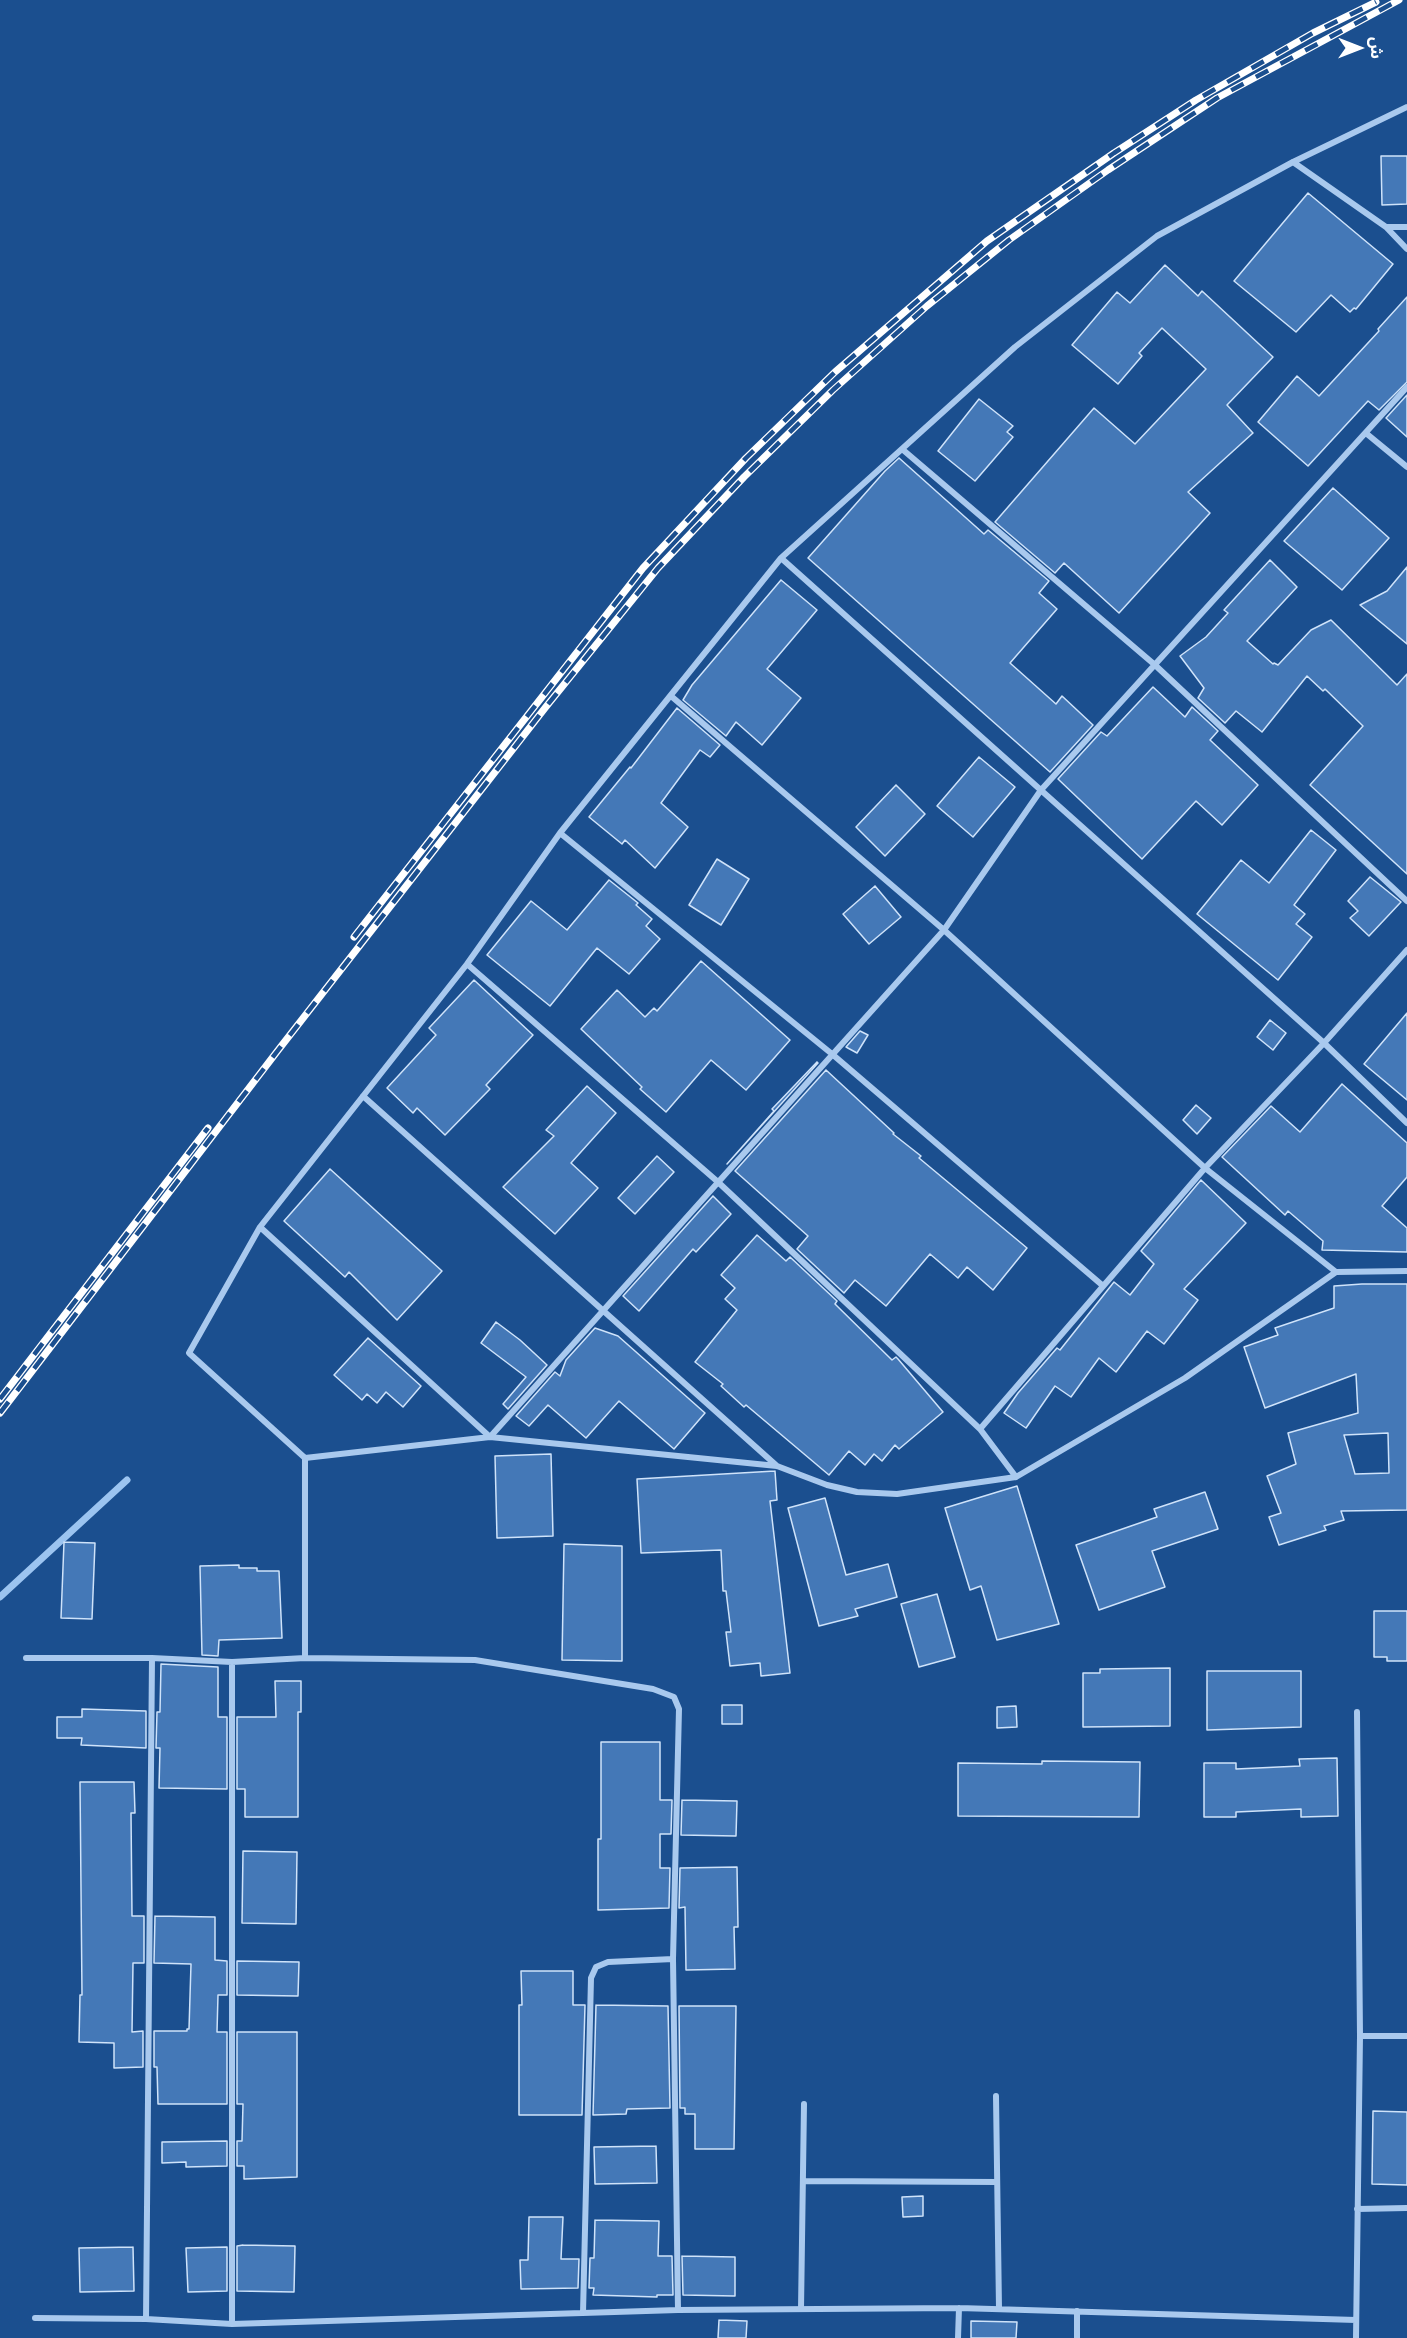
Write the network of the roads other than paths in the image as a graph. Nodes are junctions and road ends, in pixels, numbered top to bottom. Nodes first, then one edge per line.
1 (1407, 107) edge
2 (1293, 162) junction
3 (1386, 227) junction
4 (1407, 227) edge
5 (1407, 249) edge
6 (1407, 387) edge
7 (1367, 434) junction
8 (902, 449) junction
9 (1407, 467) edge
10 (781, 558) junction
11 (1155, 665) junction
12 (671, 696) junction
13 (1041, 790) junction
14 (560, 833) junction
15 (1407, 901) edge
16 (944, 930) junction
17 (1407, 950) edge
18 (467, 964) junction
19 (1324, 1043) junction
20 (832, 1054) junction
21 (363, 1096) junction
22 (1407, 1123) edge
23 (1205, 1168) junction
24 (718, 1182) junction
25 (260, 1227) junction
26 (1407, 1271) edge
27 (1336, 1272) junction
28 (1102, 1285) junction
29 (603, 1310) junction
30 (980, 1429) junction
31 (490, 1437) junction
32 (305, 1458) junction
33 (777, 1466) junction
34 (1016, 1477) junction
35 (26, 1658) dead end
36 (152, 1658) junction
37 (305, 1658) junction
38 (232, 1662) junction
39 (1357, 1712) dead end
40 (673, 1959) junction
41 (1360, 2036) junction
42 (1407, 2036) edge
43 (996, 2096) dead end
44 (804, 2104) dead end
45 (802, 2181) junction
46 (997, 2182) junction
47 (1407, 2208) edge
48 (1357, 2209) junction
49 (959, 2308) junction
50 (801, 2309) junction
51 (999, 2309) junction
52 (678, 2310) junction
53 (1077, 2311) junction
54 (583, 2313) junction
55 (35, 2318) dead end
56 (146, 2319) junction
57 (1356, 2320) junction
58 (232, 2324) junction
59 (958, 2338) edge
60 (1077, 2338) edge
61 (1356, 2338) edge

1 - 2 street
2 - 3 street
2 - 8 street
3 - 4 street
3 - 5 street
6 - 7 street
7 - 9 street
7 - 11 street
8 - 10 street
8 - 11 street
10 - 12 street
10 - 13 street
11 - 13 street
11 - 15 street
12 - 14 street
12 - 16 street
13 - 16 street
13 - 19 street
14 - 18 street
14 - 20 street
16 - 20 street
16 - 23 street
17 - 19 street
18 - 21 street
18 - 24 street
19 - 22 street
19 - 23 street
20 - 24 street
20 - 28 street
21 - 25 street
21 - 29 street
23 - 27 street
23 - 28 street
24 - 29 street
24 - 30 street
25 - 31 street
25 - 32 street
26 - 27 street
27 - 34 street
28 - 30 street
29 - 31 street
29 - 33 street
30 - 34 street
31 - 32 street
31 - 33 street
32 - 37 street
33 - 34 street
35 - 36 street
36 - 38 street
36 - 56 street
37 - 38 street
37 - 40 street
38 - 58 street
39 - 41 street
40 - 52 street
40 - 54 street
41 - 42 street
41 - 48 street
43 - 46 street
44 - 45 street
45 - 46 street
45 - 50 street
46 - 51 street
47 - 48 street
48 - 57 street
49 - 50 street
49 - 51 street
49 - 59 street
50 - 52 street
51 - 53 street
52 - 54 street
53 - 57 street
53 - 60 street
54 - 58 street
55 - 56 street
56 - 58 street
57 - 61 street

